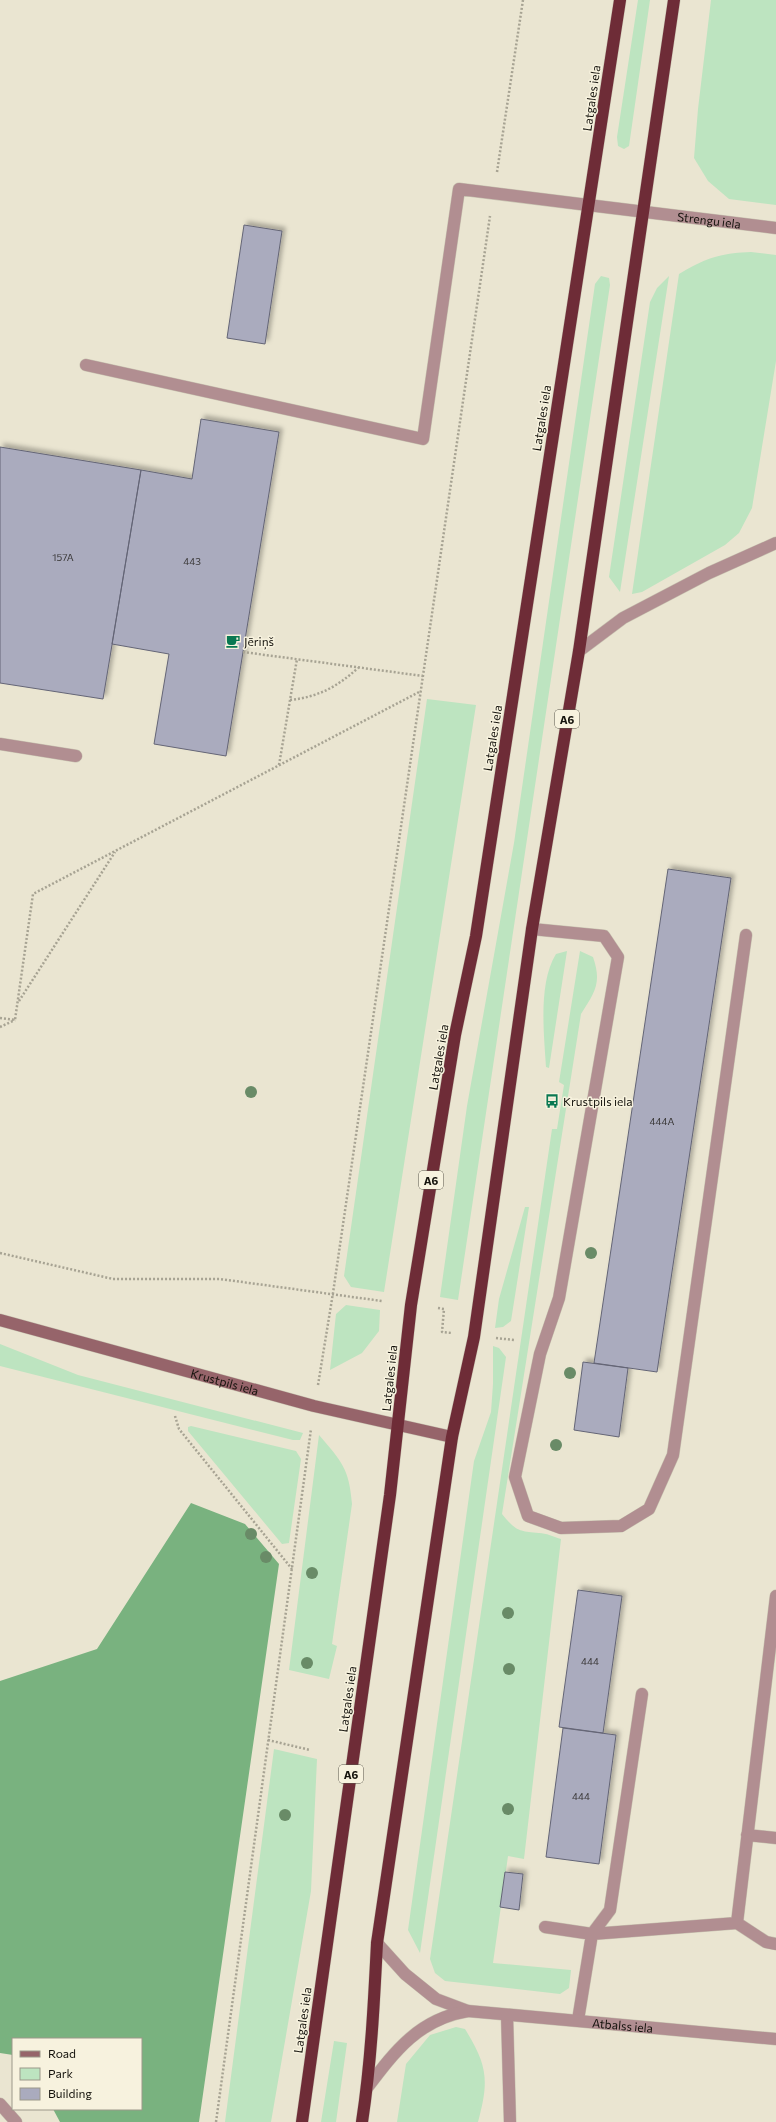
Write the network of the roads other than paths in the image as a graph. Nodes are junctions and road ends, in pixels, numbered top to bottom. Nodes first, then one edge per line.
1 (620, 0) edge
2 (674, 0) edge
3 (588, 205) junction
4 (643, 212) junction
5 (776, 228) edge
6 (86, 365) dead end
7 (776, 543) edge
8 (579, 651) junction
9 (0, 744) edge
10 (76, 756) dead end
11 (532, 929) junction
12 (746, 935) dead end
13 (0, 1320) edge
14 (398, 1425) junction
15 (452, 1436) junction
16 (776, 1596) edge
17 (642, 1694) dead end
18 (748, 1835) junction
19 (776, 1838) edge
20 (737, 1922) junction
21 (545, 1927) dead end
22 (592, 1934) junction
23 (377, 1943) junction
24 (776, 1944) edge
25 (468, 2011) junction
26 (507, 2016) junction
27 (578, 2020) junction
28 (776, 2039) edge
29 (367, 2088) junction
30 (0, 2104) edge
31 (16, 2122) edge
32 (302, 2122) edge
33 (362, 2122) edge
34 (510, 2122) edge

1 - 3 highway, Latgales iela / A6
2 - 4 highway, A6
3 - 4 street, Strengu iela
3 - 6 street, Strengu iela
3 - 14 highway, Latgales iela / A6
4 - 5 street, Strengu iela
4 - 8 highway, A6
7 - 8 street
8 - 11 highway, A6
9 - 10 street
11 - 12 street
11 - 15 highway, A6
13 - 14 street, Krustpils iela
14 - 15 street, Krustpils iela
14 - 32 highway, Latgales iela / A6
15 - 23 highway, A6
16 - 18 street
17 - 22 street
18 - 19 street
18 - 20 street
20 - 22 street
20 - 24 street
21 - 22 street
22 - 27 street
23 - 25 street, Atbalss iela
23 - 29 highway, A6
25 - 26 street, Atbalss iela
25 - 29 street, Atbalss iela
26 - 27 street, Atbalss iela
26 - 34 street
27 - 28 street, Atbalss iela
29 - 33 highway, A6
30 - 31 street

